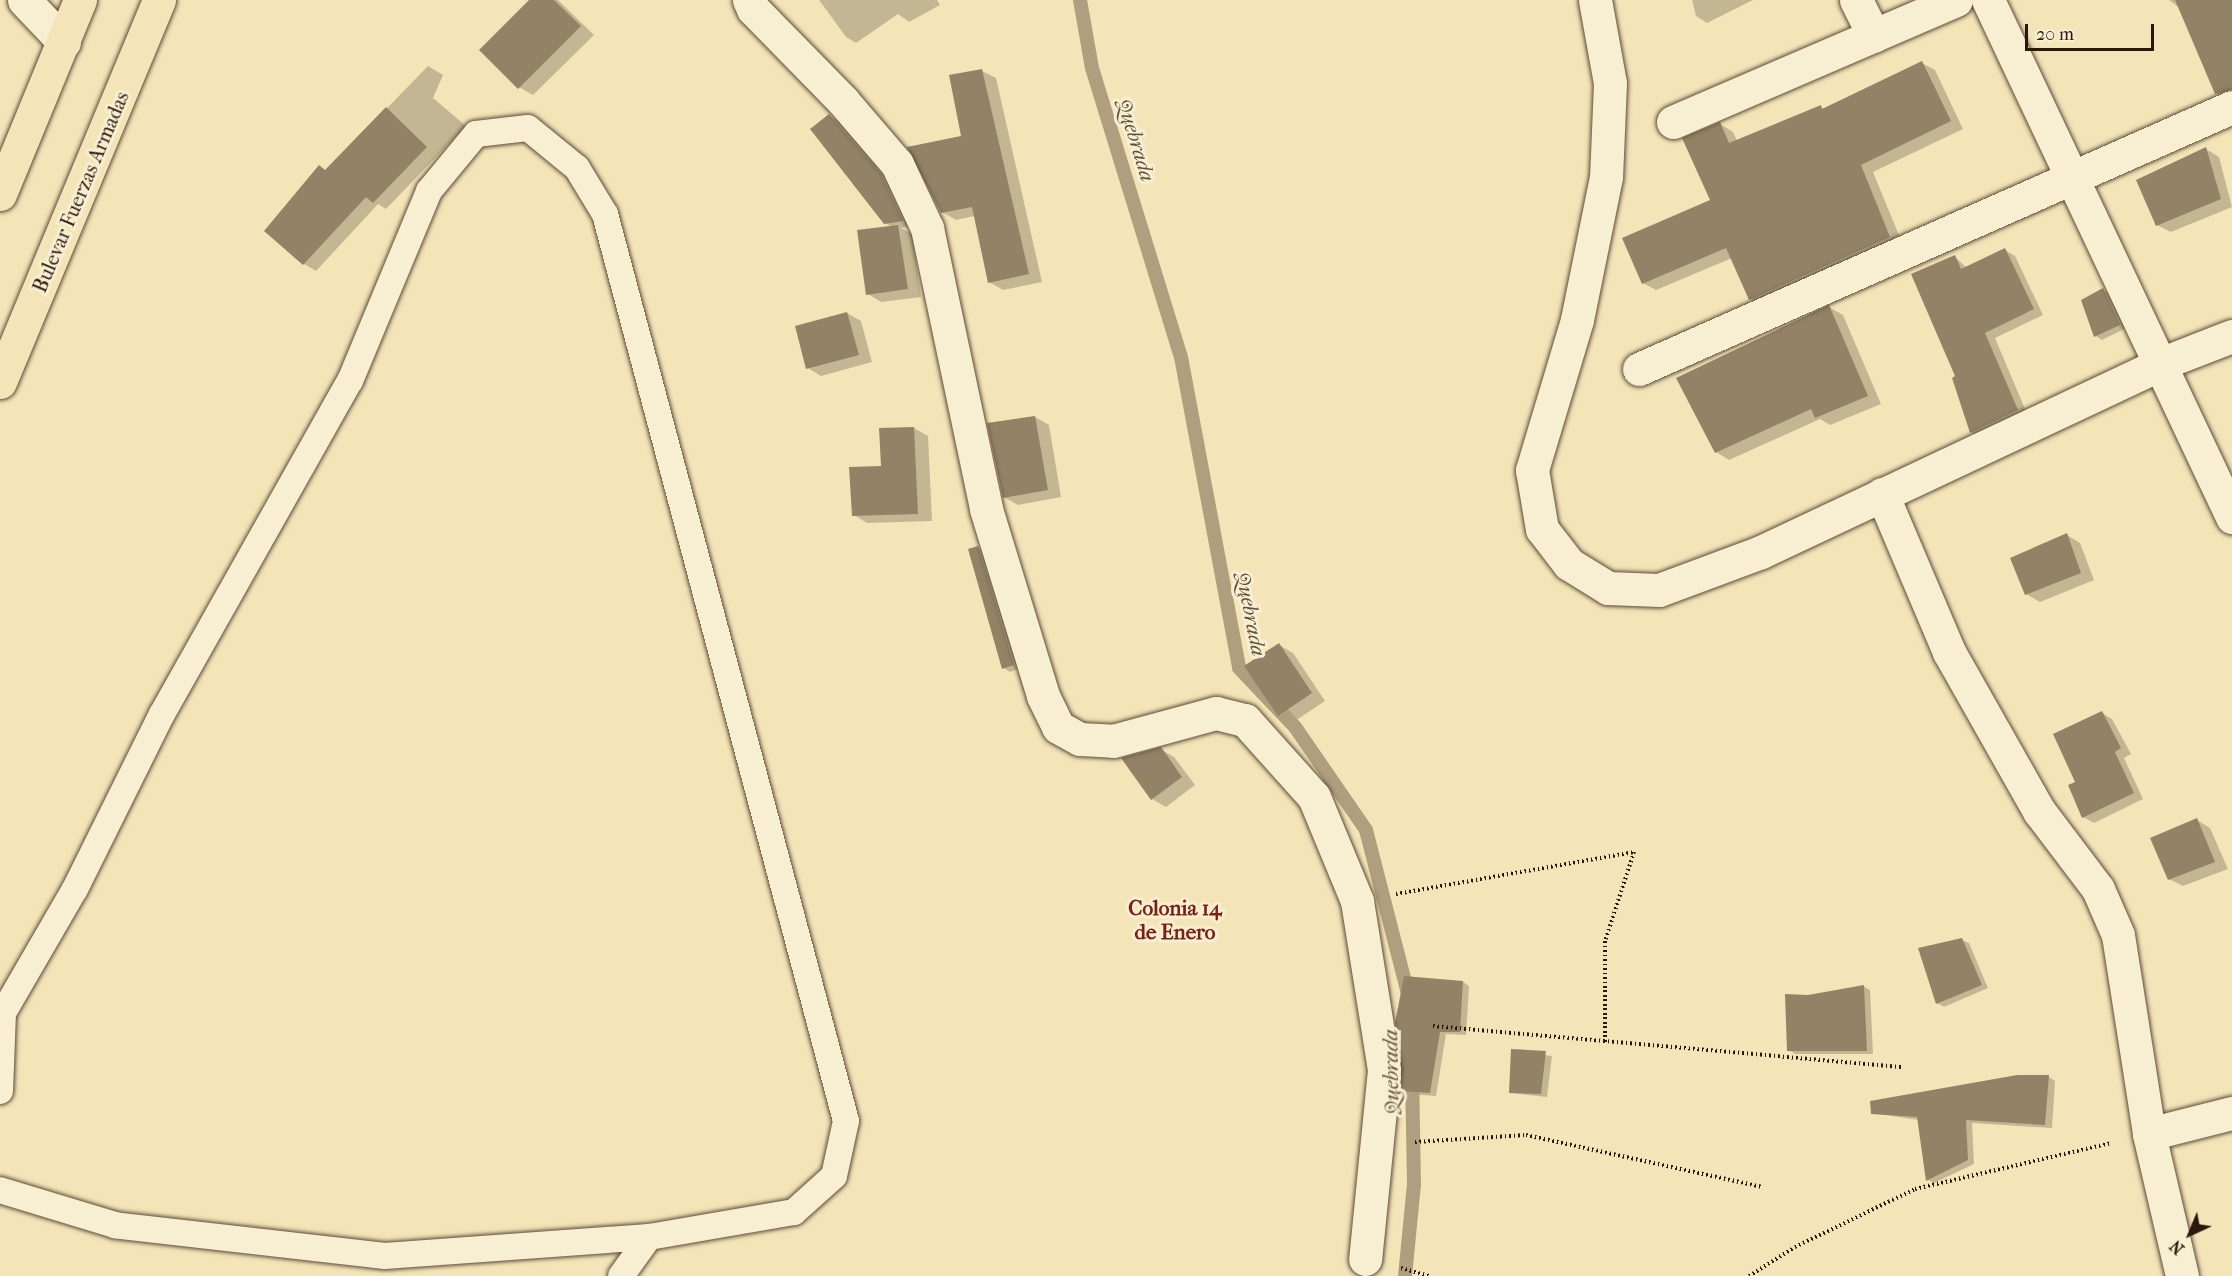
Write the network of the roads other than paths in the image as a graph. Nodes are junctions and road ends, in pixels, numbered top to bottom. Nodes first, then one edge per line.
1 (24, 0) edge
2 (80, 0) edge
3 (159, 0) edge
4 (749, 0) edge
5 (1595, 0) edge
6 (1856, 0) edge
7 (1956, 0) edge
8 (1988, 0) edge
9 (1874, 36) junction
10 (64, 42) junction
11 (2232, 107) edge
12 (1673, 122) dead end
13 (2074, 178) junction
14 (0, 194) edge
15 (2232, 336) edge
16 (2160, 363) junction
17 (1639, 369) dead end
18 (0, 382) edge
19 (1882, 494) junction
20 (2232, 517) edge
21 (0, 1091) edge
22 (2232, 1113) edge
23 (2149, 1134) junction
24 (0, 1190) edge
25 (649, 1237) junction
26 (1380, 1262) road end
27 (621, 1276) edge
28 (2182, 1276) edge

1 - 10 street
2 - 10 highway
3 - 18 highway, Bulevar Fuerzas Armadas
4 - 26 street
5 - 19 street
6 - 9 street
7 - 9 street
8 - 13 street
9 - 12 street
10 - 14 highway
11 - 13 street
13 - 16 street
13 - 17 street
15 - 16 street
16 - 19 street
16 - 20 street
19 - 23 street
21 - 25 lane
22 - 23 street
23 - 28 street
24 - 25 lane
25 - 27 lane

